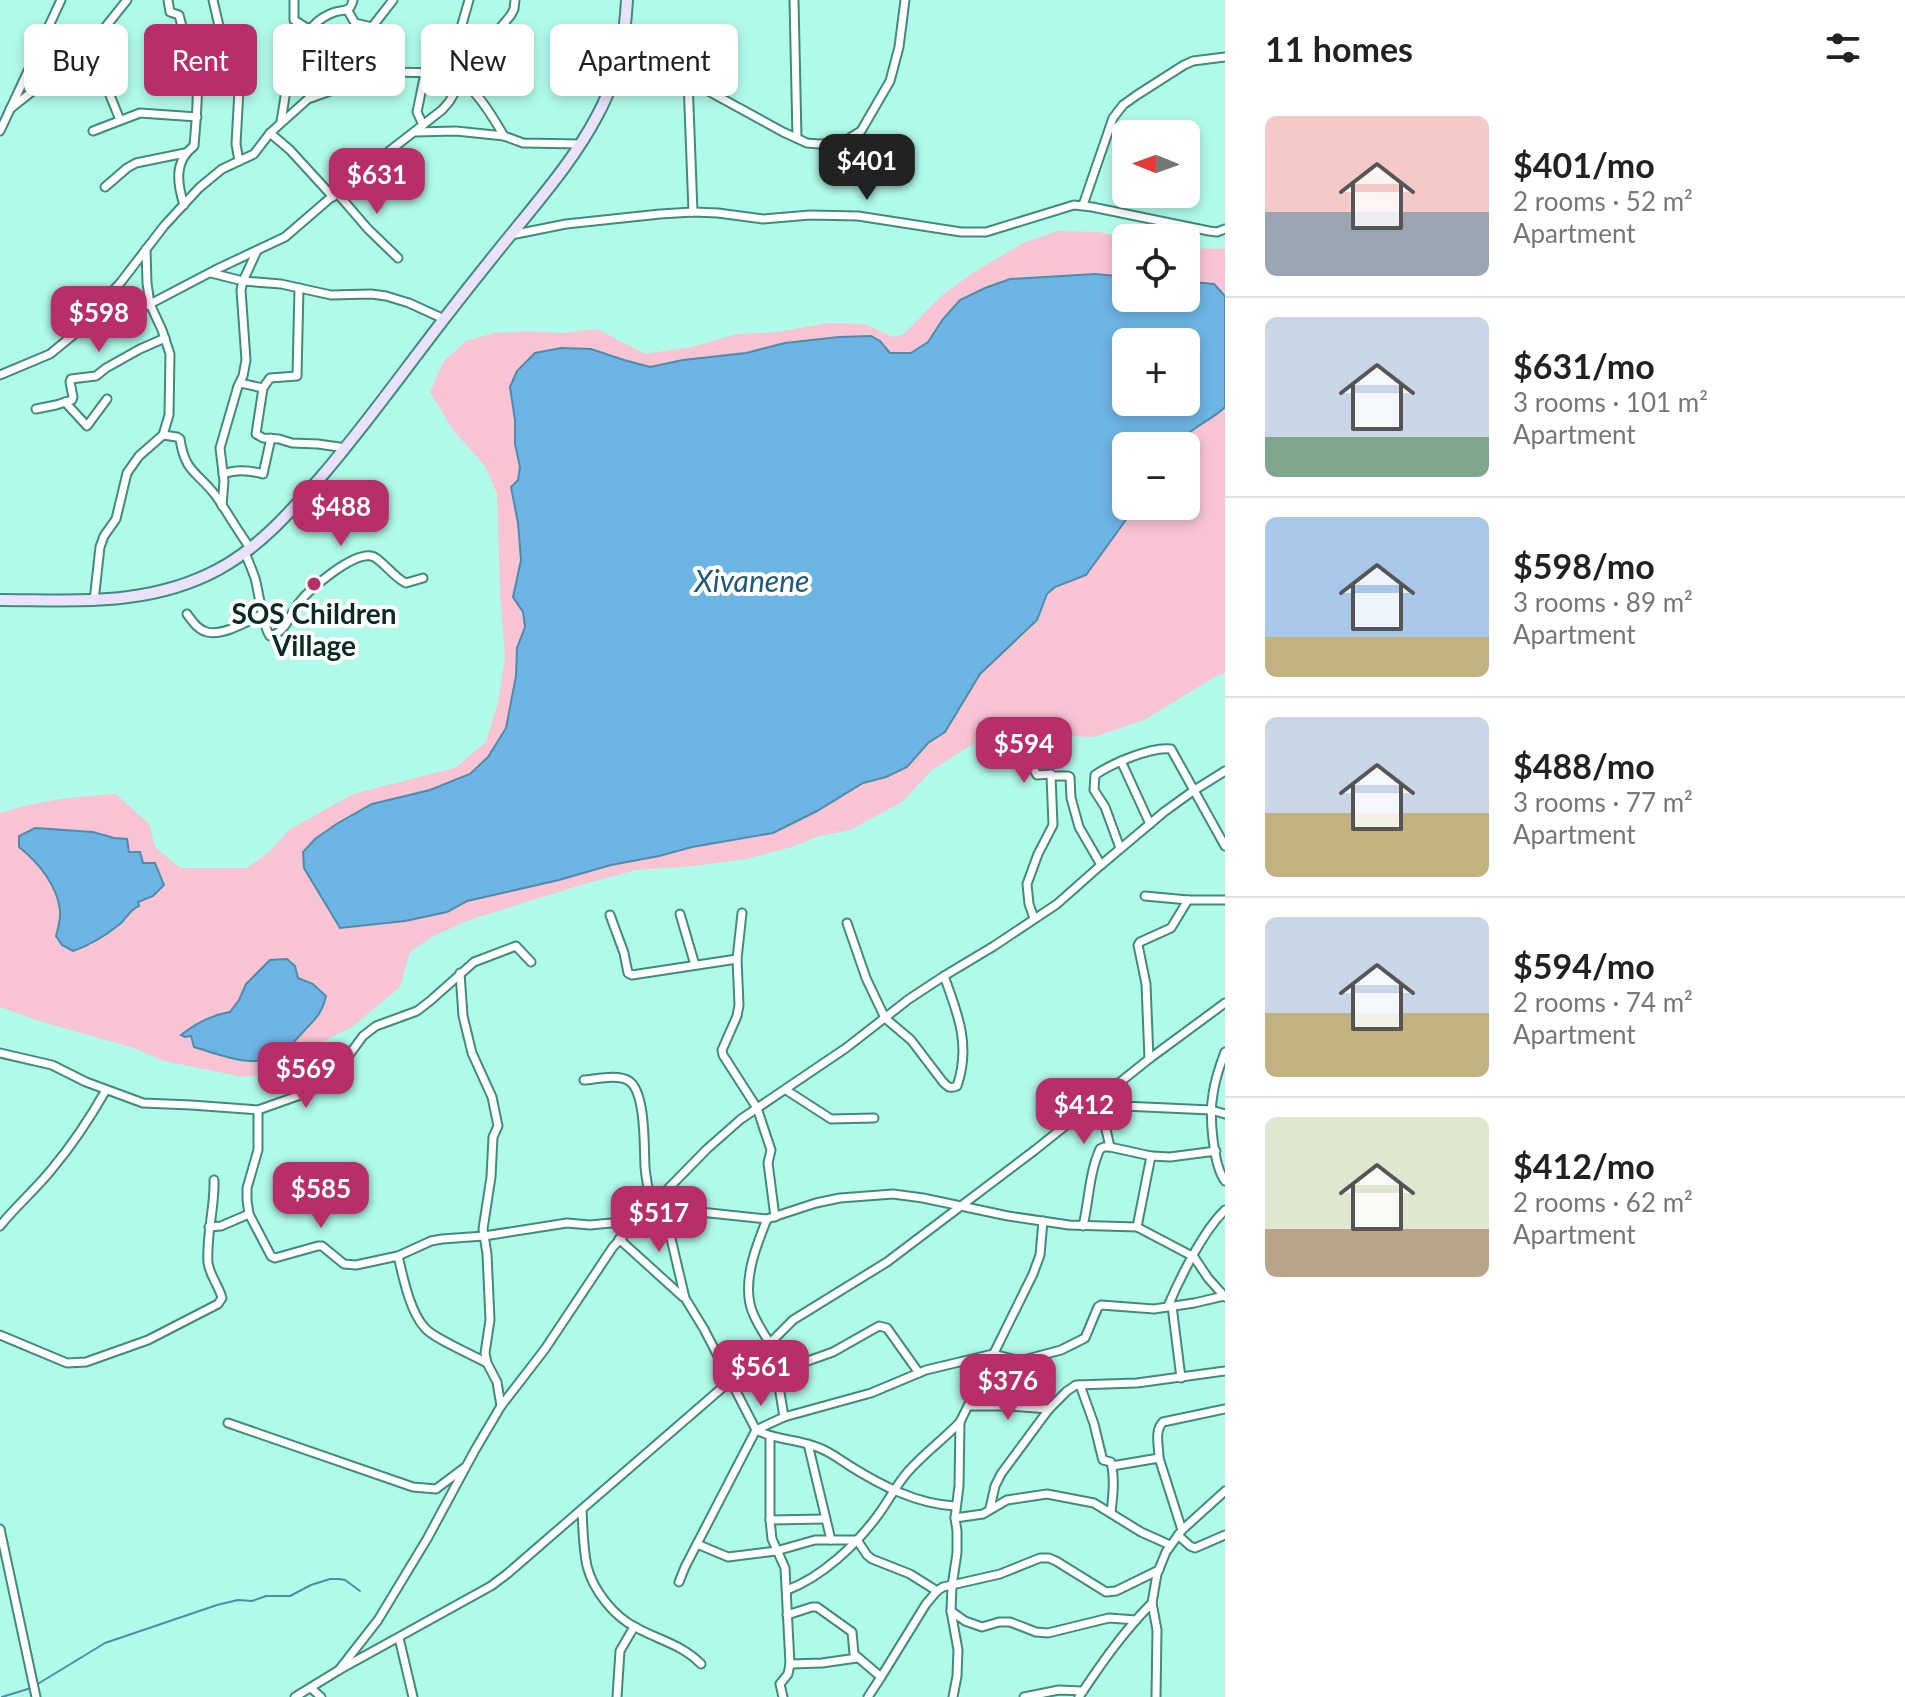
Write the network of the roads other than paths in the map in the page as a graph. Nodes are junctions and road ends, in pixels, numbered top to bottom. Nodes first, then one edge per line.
1 (61, 0) edge
2 (127, 0) edge
3 (168, 0) edge
4 (213, 0) edge
5 (294, 0) edge
6 (353, 0) edge
7 (393, 0) edge
8 (469, 0) edge
9 (515, 0) edge
10 (627, 0) edge
11 (794, 0) edge
12 (905, 0) edge
13 (348, 11) junction
14 (108, 24) edge
15 (181, 24) edge
16 (218, 24) edge
17 (300, 24) edge
18 (314, 24) edge
19 (359, 24) edge
20 (374, 24) edge
21 (462, 24) edge
22 (503, 24) edge
23 (625, 24) edge
24 (1225, 57) edge
25 (421, 92) edge
26 (27, 96) edge
27 (110, 96) edge
28 (197, 96) edge
29 (239, 96) edge
30 (285, 96) edge
31 (317, 96) edge
32 (453, 96) edge
33 (476, 96) edge
34 (606, 96) edge
35 (689, 96) edge
36 (718, 96) edge
37 (10, 109) junction
38 (197, 117) junction
39 (120, 120) junction
40 (281, 122) junction
41 (423, 125) junction
42 (0, 131) edge
43 (93, 131) dead end
44 (415, 132) junction
45 (270, 133) junction
46 (504, 136) junction
47 (797, 138) junction
48 (581, 144) junction
49 (185, 153) junction
50 (239, 161) junction
51 (105, 187) dead end
52 (335, 195) junction
53 (184, 205) junction
54 (1083, 205) junction
55 (693, 212) junction
56 (1225, 229) edge
57 (511, 235) junction
58 (146, 249) junction
59 (257, 252) junction
60 (398, 258) dead end
61 (211, 273) junction
62 (243, 281) junction
63 (299, 288) junction
64 (150, 304) junction
65 (444, 319) junction
66 (83, 324) junction
67 (165, 338) junction
68 (0, 375) edge
69 (240, 383) junction
70 (263, 388) junction
71 (107, 399) dead end
72 (65, 402) junction
73 (36, 409) dead end
74 (163, 435) junction
75 (271, 438) junction
76 (346, 448) junction
77 (223, 474) junction
78 (222, 506) junction
79 (248, 551) junction
80 (423, 578) dead end
81 (0, 600) edge
82 (94, 601) junction
83 (187, 614) dead end
84 (263, 614) junction
85 (1028, 759) dead end
86 (1121, 761) junction
87 (1225, 771) edge
88 (1051, 776) junction
89 (1193, 791) junction
90 (1150, 824) junction
91 (1225, 846) edge
92 (1120, 848) junction
93 (1101, 865) junction
94 (1145, 896) dead end
95 (1188, 900) junction
96 (1225, 900) edge
97 (742, 913) dead end
98 (680, 914) dead end
99 (610, 915) dead end
100 (1034, 918) junction
101 (847, 923) dead end
102 (737, 959) junction
103 (531, 962) dead end
104 (695, 965) junction
105 (460, 973) junction
106 (944, 976) junction
107 (1225, 1003) edge
108 (885, 1018) junction
109 (1225, 1052) edge
110 (0, 1053) edge
111 (1149, 1059) junction
112 (584, 1080) dead end
113 (106, 1090) junction
114 (786, 1090) junction
115 (1100, 1103) junction
116 (757, 1108) junction
117 (258, 1110) junction
118 (1211, 1110) junction
119 (1225, 1114) edge
120 (874, 1118) dead end
121 (1110, 1147) junction
122 (1216, 1151) junction
123 (1151, 1156) junction
124 (214, 1180) dead end
125 (1225, 1181) edge
126 (654, 1203) junction
127 (961, 1205) junction
128 (1225, 1210) edge
129 (663, 1212) junction
130 (249, 1214) junction
131 (643, 1215) junction
132 (771, 1218) junction
133 (1043, 1221) junction
134 (0, 1226) edge
135 (1083, 1226) junction
136 (209, 1227) junction
137 (1137, 1227) junction
138 (484, 1236) junction
139 (619, 1239) junction
140 (398, 1256) junction
141 (1194, 1257) junction
142 (1224, 1297) edge
143 (685, 1298) junction
144 (1170, 1306) junction
145 (0, 1335) edge
146 (770, 1344) junction
147 (762, 1350) junction
148 (993, 1354) junction
149 (487, 1363) junction
150 (776, 1368) junction
151 (1225, 1371) edge
152 (919, 1373) junction
153 (1181, 1378) junction
154 (730, 1381) junction
155 (1080, 1385) junction
156 (501, 1406) junction
157 (969, 1406) junction
158 (1049, 1409) junction
159 (1225, 1409) edge
160 (784, 1417) junction
161 (960, 1422) junction
162 (228, 1423) dead end
163 (756, 1430) junction
164 (770, 1437) junction
165 (808, 1444) junction
166 (1159, 1458) junction
167 (1112, 1466) junction
168 (466, 1467) junction
169 (894, 1490) junction
170 (1225, 1491) edge
171 (955, 1506) junction
172 (990, 1508) junction
173 (582, 1510) junction
174 (1111, 1513) junction
175 (955, 1518) junction
176 (825, 1519) junction
177 (770, 1520) junction
178 (0, 1529) edge
179 (1180, 1532) junction
180 (1225, 1535) edge
181 (831, 1540) junction
182 (857, 1540) junction
183 (697, 1544) junction
184 (1170, 1545) junction
185 (776, 1551) junction
186 (1159, 1570) junction
187 (679, 1582) dead end
188 (952, 1586) junction
189 (787, 1590) junction
190 (937, 1591) junction
191 (1152, 1603) junction
192 (951, 1611) junction
193 (787, 1615) junction
194 (1136, 1620) junction
195 (634, 1627) junction
196 (399, 1638) junction
197 (857, 1658) junction
198 (701, 1664) dead end
199 (790, 1664) junction
200 (339, 1670) junction
201 (881, 1677) junction
202 (311, 1688) junction
203 (35, 1694) edge
204 (1081, 1694) edge
205 (295, 1697) edge
206 (321, 1697) edge
207 (413, 1697) edge
208 (617, 1697) edge
209 (783, 1697) edge
210 (868, 1697) edge
211 (953, 1697) edge
212 (1024, 1697) edge
213 (1156, 1697) edge

1 - 37 street
2 - 14 street
3 - 15 street
4 - 16 street
5 - 17 street
6 - 13 street
7 - 20 street
8 - 21 street
9 - 22 street
10 - 23 main road
11 - 47 street
12 - 47 street
13 - 18 street
13 - 19 street
24 - 54 street
25 - 41 street
26 - 37 street
27 - 39 street
28 - 38 street
29 - 50 street
30 - 40 street
31 - 40 street
32 - 41 street
33 - 46 street
34 - 48 main road
35 - 55 street
36 - 47 street
37 - 42 street
38 - 39 street
38 - 49 street
39 - 43 street
40 - 45 street
41 - 44 street
44 - 46 street
44 - 52 street
45 - 50 street
45 - 52 street
46 - 48 street
48 - 57 main road
49 - 51 street
49 - 53 street
50 - 53 street
52 - 59 street
52 - 60 street
53 - 58 street
54 - 55 street
54 - 56 street
55 - 57 street
57 - 65 main road
58 - 64 street
58 - 66 street
59 - 61 street
59 - 62 street
61 - 62 street
61 - 64 street
62 - 63 street
62 - 69 street
63 - 65 street
63 - 70 street
64 - 66 street
64 - 67 street
65 - 76 main road
66 - 68 street
67 - 72 street
67 - 74 street
69 - 70 street
69 - 77 street
70 - 75 street
71 - 72 street
72 - 73 street
74 - 78 street
74 - 82 street
75 - 76 street
75 - 77 street
76 - 79 main road
77 - 78 street
78 - 79 street
79 - 82 main road
79 - 84 street
80 - 84 street
81 - 82 main road
83 - 84 street
85 - 88 street
86 - 89 street
86 - 90 street
86 - 92 street
87 - 89 street
88 - 93 street
88 - 100 street
89 - 90 street
89 - 91 street
90 - 92 street
92 - 93 street
93 - 100 street
94 - 95 street
95 - 96 street
95 - 111 street
97 - 102 street
98 - 104 street
99 - 104 street
100 - 106 street
101 - 108 street
102 - 104 street
102 - 116 street
103 - 105 street
105 - 117 street
105 - 138 street
106 - 108 street
106 - 108 street
107 - 111 street
108 - 114 street
109 - 118 street
110 - 113 street
111 - 115 street
112 - 126 street
113 - 117 street
113 - 134 street
114 - 116 street
114 - 120 street
115 - 118 street
115 - 121 street
115 - 127 street
116 - 126 street
116 - 132 street
117 - 130 street
118 - 119 street
118 - 122 street
121 - 123 street
121 - 135 street
122 - 123 street
122 - 125 street
123 - 137 street
124 - 136 street
126 - 129 street
126 - 131 street
127 - 132 street
127 - 133 street
127 - 146 street
128 - 141 street
129 - 131 street
129 - 132 street
129 - 143 street
130 - 136 street
130 - 140 street
131 - 138 street
131 - 139 street
132 - 146 street
133 - 135 street
133 - 148 street
135 - 137 street
136 - 145 street
137 - 141 street
138 - 140 street
138 - 149 street
139 - 143 street
139 - 156 street
140 - 149 street
141 - 142 street
141 - 144 street
142 - 144 street
143 - 154 street
144 - 148 street
144 - 153 street
146 - 147 street
147 - 150 street
147 - 154 street
148 - 152 street
148 - 157 street
149 - 156 street
150 - 152 street
150 - 160 street
151 - 153 street
152 - 160 street
153 - 155 street
154 - 163 street
154 - 173 street
155 - 158 street
155 - 167 street
156 - 168 street
157 - 158 street
157 - 161 street
158 - 172 street
159 - 166 street
160 - 163 street
161 - 169 street
161 - 171 street
162 - 168 street
163 - 164 street
163 - 183 street
164 - 165 street
164 - 177 street
165 - 169 street
165 - 176 street
166 - 167 street
166 - 179 street
167 - 174 street
168 - 200 street
169 - 171 street
169 - 182 street
170 - 179 street
171 - 175 street
172 - 174 street
172 - 175 street
173 - 195 street
173 - 196 street
174 - 184 street
175 - 188 street
176 - 177 street
176 - 181 street
177 - 185 street
178 - 203 street
179 - 180 street
179 - 184 street
181 - 182 street
181 - 185 street
182 - 189 street
182 - 190 street
183 - 185 street
183 - 187 street
184 - 186 street
185 - 189 street
186 - 188 street
186 - 191 street
188 - 190 street
188 - 192 street
189 - 193 street
190 - 201 street
191 - 194 street
191 - 213 street
192 - 194 street
192 - 211 street
193 - 197 street
193 - 199 street
194 - 204 street
195 - 198 street
195 - 208 street
196 - 200 street
196 - 207 street
197 - 199 street
197 - 201 street
199 - 209 street
200 - 202 street
201 - 210 street
202 - 205 street
202 - 206 street
204 - 212 street

